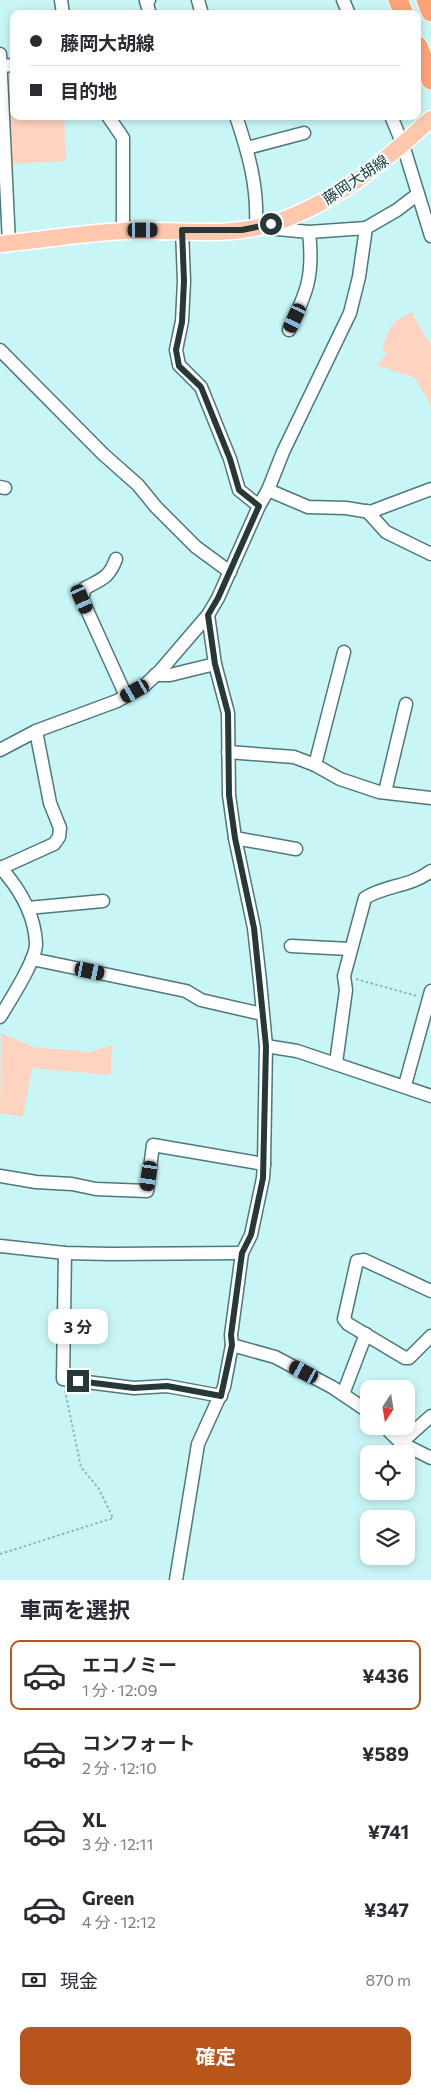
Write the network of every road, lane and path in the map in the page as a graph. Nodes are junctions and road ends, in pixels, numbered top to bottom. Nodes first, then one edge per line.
1 (149, 0) edge
2 (427, 0) edge
3 (431, 6) edge
4 (149, 10) edge
5 (431, 12) edge
6 (421, 54) edge
7 (4, 63) edge
8 (431, 80) edge
9 (0, 92) edge
10 (431, 119) edge
11 (111, 120) edge
12 (237, 120) edge
13 (393, 120) edge
14 (304, 134) dead end
15 (403, 145) junction
16 (247, 148) junction
17 (418, 194) junction
18 (256, 227) junction
19 (366, 228) junction
20 (182, 230) junction
21 (123, 231) junction
22 (309, 232) junction
23 (431, 236) edge
24 (4, 243) edge
25 (289, 330) dead end
26 (0, 350) edge
27 (431, 489) edge
28 (268, 490) junction
29 (259, 506) junction
30 (367, 511) junction
31 (431, 554) edge
32 (116, 559) dead end
33 (230, 572) junction
34 (208, 615) junction
35 (344, 652) dead end
36 (215, 664) junction
37 (156, 675) junction
38 (126, 696) junction
39 (406, 704) dead end
40 (36, 731) junction
41 (0, 750) edge
42 (228, 752) junction
43 (315, 765) junction
44 (385, 792) junction
45 (431, 798) edge
46 (235, 838) junction
47 (296, 849) dead end
48 (0, 868) edge
49 (431, 871) edge
50 (102, 901) dead end
51 (28, 908) junction
52 (291, 946) dead end
53 (350, 949) junction
54 (32, 959) junction
55 (344, 976) junction
56 (430, 995) edge
57 (262, 1014) junction
58 (0, 1017) edge
59 (266, 1046) junction
60 (336, 1063) junction
61 (405, 1085) junction
62 (431, 1096) edge
63 (264, 1164) junction
64 (0, 1176) edge
65 (0, 1246) edge
66 (64, 1253) junction
67 (242, 1253) junction
68 (431, 1291) edge
69 (366, 1334) junction
70 (431, 1336) edge
71 (232, 1345) junction
72 (63, 1379) junction
73 (344, 1394) junction
74 (221, 1396) junction
75 (360, 1406) edge
76 (431, 1416) edge
77 (393, 1435) edge
78 (401, 1443) junction
79 (431, 1458) edge
80 (0, 1554) edge
81 (176, 1580) edge

1 - 4 street
2 - 3 highway
2 - 5 highway
6 - 8 highway
7 - 9 street
9 - 24 street
10 - 15 main road, 藤岡大胡線
11 - 21 street
12 - 16 street
13 - 15 street
14 - 16 street
15 - 17 street
15 - 18 main road, 藤岡大胡線
16 - 18 street
17 - 19 street
17 - 23 street
18 - 20 main road, 藤岡大胡線
18 - 22 street
19 - 22 street
19 - 28 street
20 - 21 main road, 藤岡大胡線
20 - 29 street
21 - 24 main road, 藤岡大胡線
22 - 25 street
26 - 33 street
27 - 30 street
28 - 29 street
28 - 30 street
29 - 33 street
30 - 31 street
32 - 38 street
33 - 34 street
34 - 36 street
34 - 37 street
35 - 43 street
36 - 37 street
36 - 42 street
37 - 38 street
38 - 40 street
39 - 44 street
40 - 41 street
40 - 48 street
42 - 43 street
42 - 46 street
43 - 44 street
44 - 45 street
46 - 47 street
46 - 57 street
48 - 51 street
49 - 53 street
50 - 51 street
51 - 54 street
52 - 53 street
53 - 55 street
54 - 57 street
54 - 58 street
55 - 56 path
55 - 60 street
56 - 61 street
57 - 59 street
59 - 60 street
59 - 63 street
60 - 61 street
61 - 62 street
63 - 64 street
63 - 67 street
65 - 66 street
66 - 67 street
66 - 72 street
67 - 71 street
68 - 69 street
69 - 70 street
69 - 73 street
71 - 73 street
71 - 74 street
72 - 74 street
72 - 80 path
73 - 75 street
74 - 81 street
76 - 78 street
77 - 78 street
78 - 79 street

